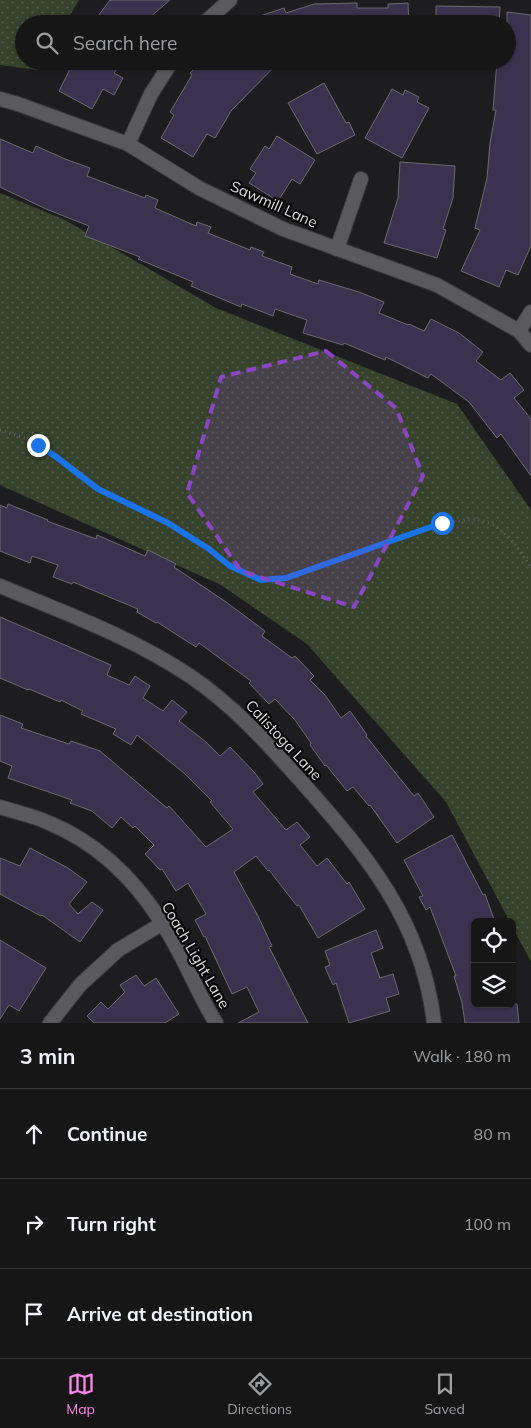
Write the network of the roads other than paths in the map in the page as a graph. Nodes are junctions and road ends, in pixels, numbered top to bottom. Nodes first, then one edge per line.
1 (230, 0) edge
2 (213, 15) edge
3 (166, 70) edge
4 (0, 99) edge
5 (128, 144) junction
6 (361, 179) dead end
7 (337, 249) junction
8 (531, 312) edge
9 (518, 331) junction
10 (531, 344) edge
11 (0, 586) edge
12 (0, 807) edge
13 (163, 923) junction
14 (50, 1023) edge
15 (216, 1023) edge
16 (434, 1023) edge

1 - 2 street
3 - 5 street
4 - 5 street, Sawmill Lane
5 - 7 street, Sawmill Lane
6 - 7 street
7 - 9 street, Sawmill Lane
8 - 9 street
9 - 10 street, Sawmill Lane
11 - 16 street, Calistoga Lane
12 - 13 street, Coach Light Lane
13 - 14 street
13 - 15 street, Coach Light Lane

